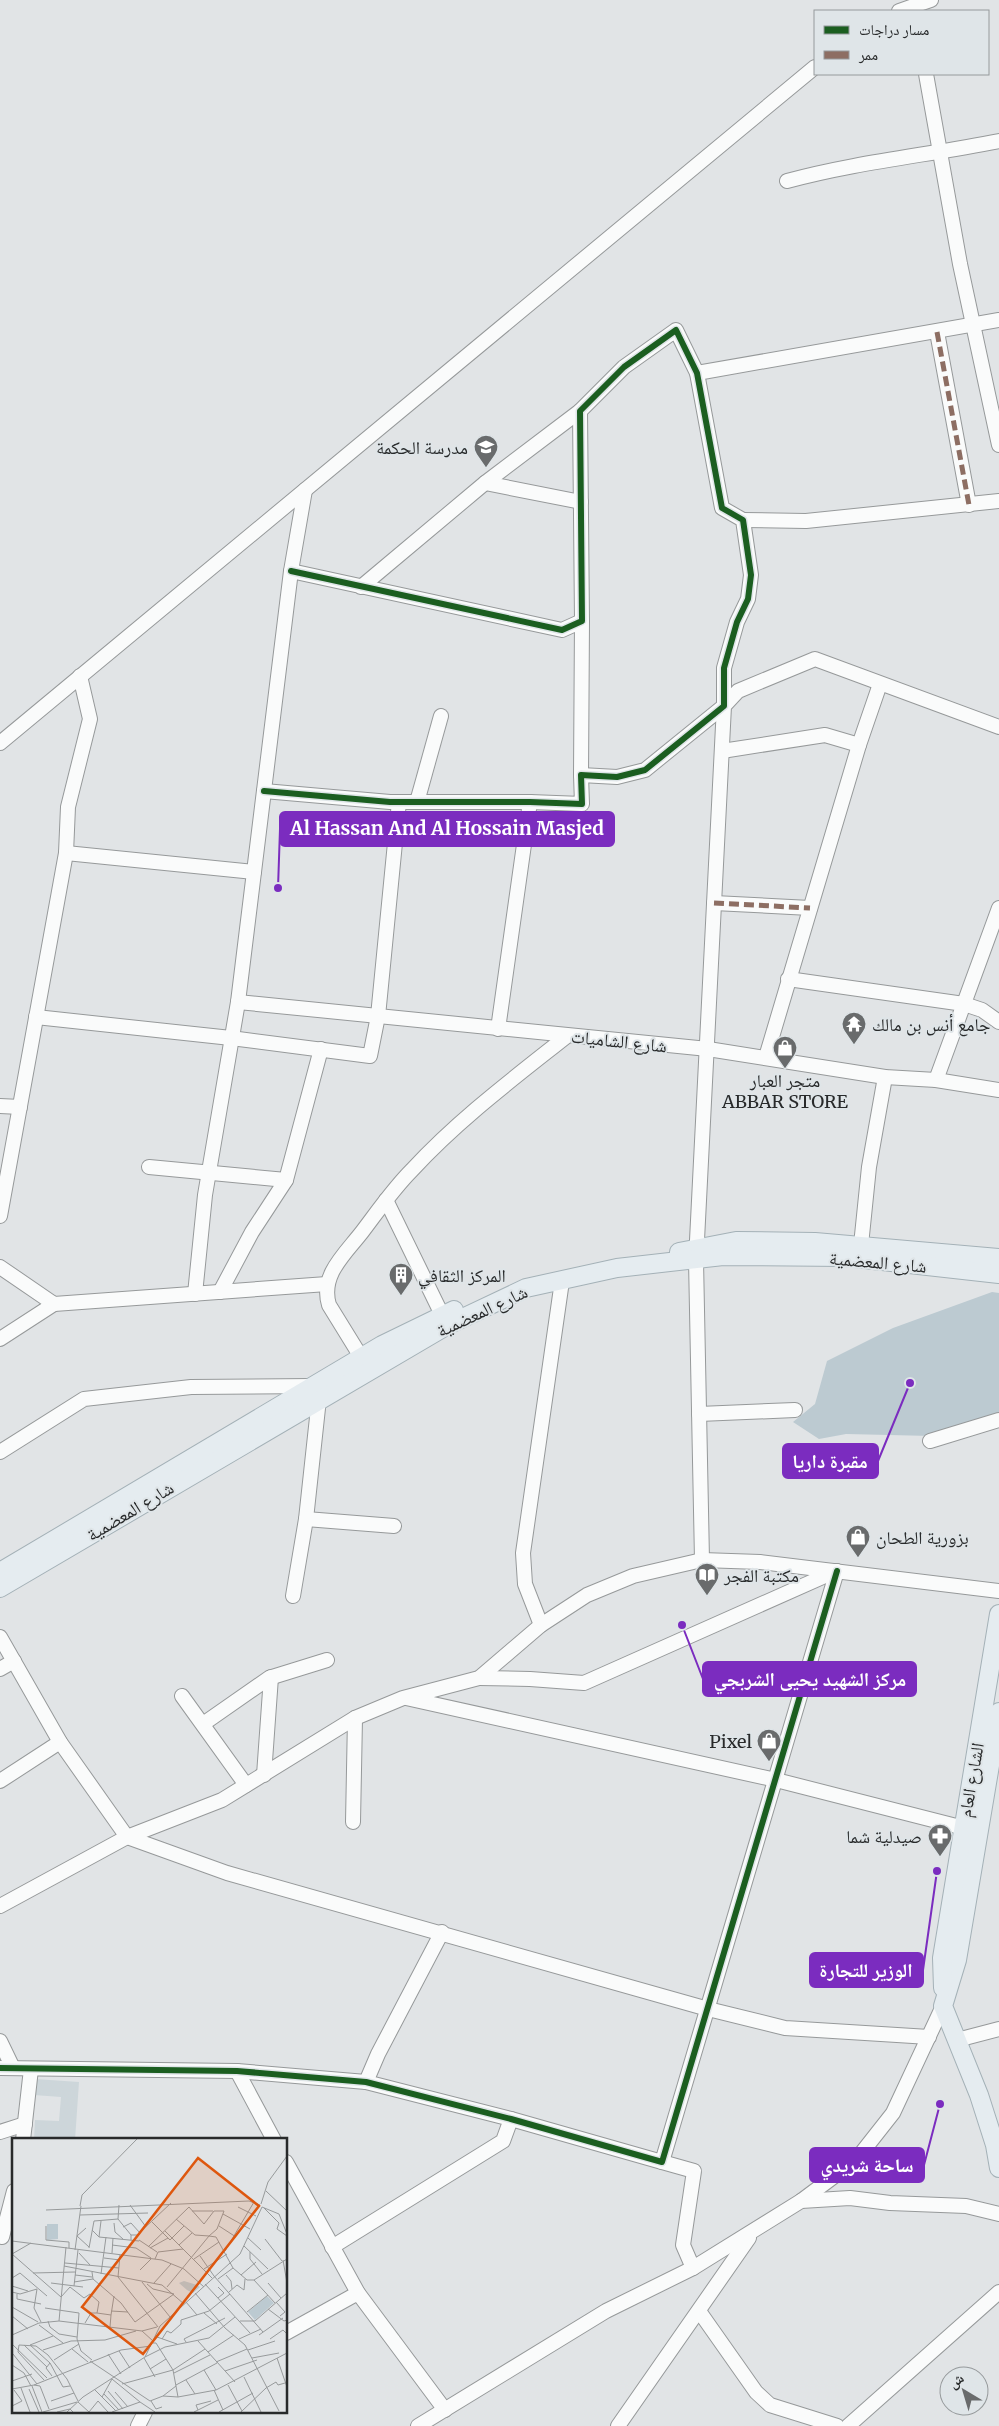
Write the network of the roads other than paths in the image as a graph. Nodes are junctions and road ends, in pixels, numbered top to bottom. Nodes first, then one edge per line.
1 (930, 0) edge
2 (915, 8) edge
3 (814, 67) edge
4 (926, 75) edge
5 (999, 140) edge
6 (940, 152) junction
7 (788, 181) dead end
8 (999, 320) edge
9 (974, 325) junction
10 (937, 332) junction
11 (697, 373) junction
12 (580, 411) junction
13 (999, 445) edge
14 (485, 483) junction
15 (305, 490) junction
16 (999, 501) edge
17 (581, 502) junction
18 (969, 505) junction
19 (743, 520) junction
20 (291, 571) junction
21 (361, 587) junction
22 (582, 621) junction
23 (80, 676) junction
24 (880, 684) junction
25 (724, 706) junction
26 (441, 716) dead end
27 (999, 727) edge
28 (0, 742) edge
29 (859, 745) junction
30 (722, 751) junction
31 (581, 775) junction
32 (264, 791) junction
33 (399, 802) junction
34 (417, 802) junction
35 (530, 802) junction
36 (66, 853) junction
37 (254, 872) junction
38 (714, 903) junction
39 (810, 908) junction
40 (999, 908) edge
41 (788, 979) junction
42 (238, 1002) junction
43 (964, 1004) junction
44 (378, 1016) junction
45 (36, 1017) junction
46 (999, 1022) edge
47 (498, 1029) junction
48 (568, 1036) junction
49 (232, 1038) junction
50 (321, 1049) junction
51 (708, 1049) junction
52 (766, 1058) junction
53 (885, 1077) junction
54 (936, 1080) junction
55 (999, 1090) edge
56 (0, 1106) edge
57 (20, 1107) junction
58 (149, 1167) dead end
59 (209, 1173) junction
60 (286, 1180) junction
61 (386, 1200) junction
62 (0, 1216) edge
63 (861, 1245) junction
64 (696, 1254) junction
65 (999, 1258) edge
66 (0, 1267) edge
67 (999, 1274) edge
68 (562, 1281) junction
69 (327, 1284) junction
70 (220, 1292) junction
71 (196, 1294) junction
72 (54, 1304) junction
73 (445, 1320) junction
74 (0, 1339) edge
75 (365, 1363) junction
76 (316, 1393) junction
77 (795, 1410) dead end
78 (699, 1414) junction
79 (999, 1420) edge
80 (930, 1441) dead end
81 (0, 1452) edge
82 (306, 1519) junction
83 (394, 1526) dead end
84 (702, 1560) junction
85 (837, 1571) junction
86 (0, 1572) edge
87 (0, 1588) edge
88 (999, 1591) edge
89 (293, 1596) dead end
90 (999, 1614) edge
91 (541, 1625) junction
92 (0, 1638) edge
93 (327, 1660) dead end
94 (14, 1661) junction
95 (0, 1669) edge
96 (271, 1677) junction
97 (479, 1678) junction
98 (182, 1696) dead end
99 (403, 1698) junction
100 (999, 1714) edge
101 (355, 1718) junction
102 (203, 1724) junction
103 (60, 1742) junction
104 (264, 1775) junction
105 (776, 1780) junction
106 (0, 1781) edge
107 (246, 1785) junction
108 (353, 1822) dead end
109 (971, 1830) junction
110 (127, 1837) junction
111 (0, 1906) edge
112 (442, 1932) junction
113 (943, 2006) junction
114 (708, 2009) junction
115 (999, 2029) edge
116 (929, 2037) junction
117 (957, 2040) junction
118 (0, 2042) edge
119 (7, 2068) edge
120 (31, 2069) junction
121 (237, 2071) junction
122 (366, 2082) junction
123 (511, 2119) junction
124 (24, 2124) junction
125 (0, 2132) edge
126 (23, 2138) edge
127 (273, 2138) edge
128 (997, 2144) edge
129 (662, 2162) junction
130 (288, 2166) edge
131 (999, 2168) edge
132 (12, 2201) edge
133 (801, 2201) junction
134 (999, 2214) edge
135 (753, 2232) junction
136 (5, 2237) edge
137 (332, 2247) junction
138 (693, 2268) junction
139 (358, 2292) junction
140 (999, 2292) edge
141 (699, 2311) junction
142 (288, 2332) edge
143 (445, 2410) junction
144 (144, 2414) edge
145 (137, 2426) edge
146 (418, 2426) edge
147 (618, 2426) edge
148 (837, 2426) edge
149 (848, 2426) edge

1 - 2 street
3 - 15 street
4 - 6 street
5 - 6 street
6 - 7 street
6 - 9 street
8 - 9 street
9 - 10 street
9 - 13 street
10 - 11 street
10 - 18 street
11 - 12 street
11 - 19 street
12 - 14 street
12 - 17 street
14 - 17 street
14 - 21 street
15 - 20 street
15 - 23 street
16 - 18 street
17 - 22 street
18 - 19 street
19 - 25 street
20 - 21 street
20 - 32 street
21 - 22 street
22 - 31 street
23 - 28 street
23 - 36 street
24 - 25 street
24 - 27 street
24 - 29 street
25 - 30 street
25 - 31 street
26 - 34 street
29 - 30 street
29 - 39 street
30 - 38 street
31 - 35 street
32 - 33 street
32 - 37 street
33 - 34 street
33 - 44 street
34 - 35 street
35 - 47 street
36 - 37 street
36 - 45 street
37 - 42 street
38 - 39 street
38 - 51 street
39 - 41 street
40 - 43 street
41 - 43 street
41 - 52 street
42 - 44 street, شارع الشاميات
42 - 49 street
43 - 46 street
43 - 54 street
44 - 47 street, شارع الشاميات
44 - 50 street
45 - 49 street
45 - 57 street
47 - 48 street, شارع الشاميات
48 - 51 street, شارع الشاميات
48 - 61 street
49 - 50 street
49 - 59 street
50 - 60 street
51 - 52 street, شارع الشاميات
51 - 64 street
52 - 53 street, شارع الشاميات
53 - 54 street, شارع الشاميات
53 - 63 street
54 - 55 street, شارع الشاميات
56 - 57 street
57 - 62 street
58 - 59 street
59 - 60 street
59 - 71 street
60 - 70 street
61 - 69 street
61 - 73 street
63 - 64 main road, شارع المعضمية
63 - 65 main road, شارع المعضمية
64 - 67 main road, شارع المعضمية
64 - 68 main road, شارع المعضمية
64 - 73 main road, شارع المعضمية
64 - 78 street
66 - 72 street
68 - 73 main road, شارع المعضمية
68 - 91 street
69 - 70 street
69 - 75 street
70 - 71 street
71 - 72 street
72 - 74 street
73 - 75 main road, شارع المعضمية
75 - 76 main road, شارع المعضمية
76 - 81 street
76 - 82 street
76 - 86 main road, شارع المعضمية
76 - 87 main road, شارع المعضمية
77 - 78 street
78 - 84 street
79 - 80 street
82 - 83 street
82 - 89 street
84 - 85 street
84 - 91 street
85 - 88 street
85 - 97 street
85 - 105 street
90 - 109 main road, الشارع العام
91 - 97 street
92 - 94 street
93 - 96 street
94 - 95 street
94 - 103 street
96 - 102 street
96 - 104 street
97 - 99 street
98 - 102 street
99 - 101 street
99 - 105 street
100 - 109 main road
101 - 104 street
101 - 108 street
102 - 107 street
103 - 106 street
103 - 110 street
104 - 107 street
105 - 109 street
105 - 114 street
107 - 110 street
109 - 113 main road, الشارع العام
110 - 111 street
110 - 112 street
112 - 114 street
112 - 122 street
113 - 116 street
113 - 117 main road
114 - 116 street
114 - 129 street
115 - 117 street
116 - 133 street
117 - 128 main road
118 - 119 street
119 - 120 street
120 - 121 street
120 - 124 street
121 - 122 street
121 - 127 street
122 - 123 street
123 - 129 street
123 - 137 street
124 - 125 street
124 - 126 street
128 - 131 main road
129 - 138 street
130 - 137 street
132 - 136 street
133 - 134 street
133 - 135 street
135 - 138 street
135 - 141 street
137 - 139 street
138 - 143 street
139 - 142 street
139 - 143 street
140 - 149 street
141 - 147 street
141 - 148 street
143 - 146 street
144 - 145 street

